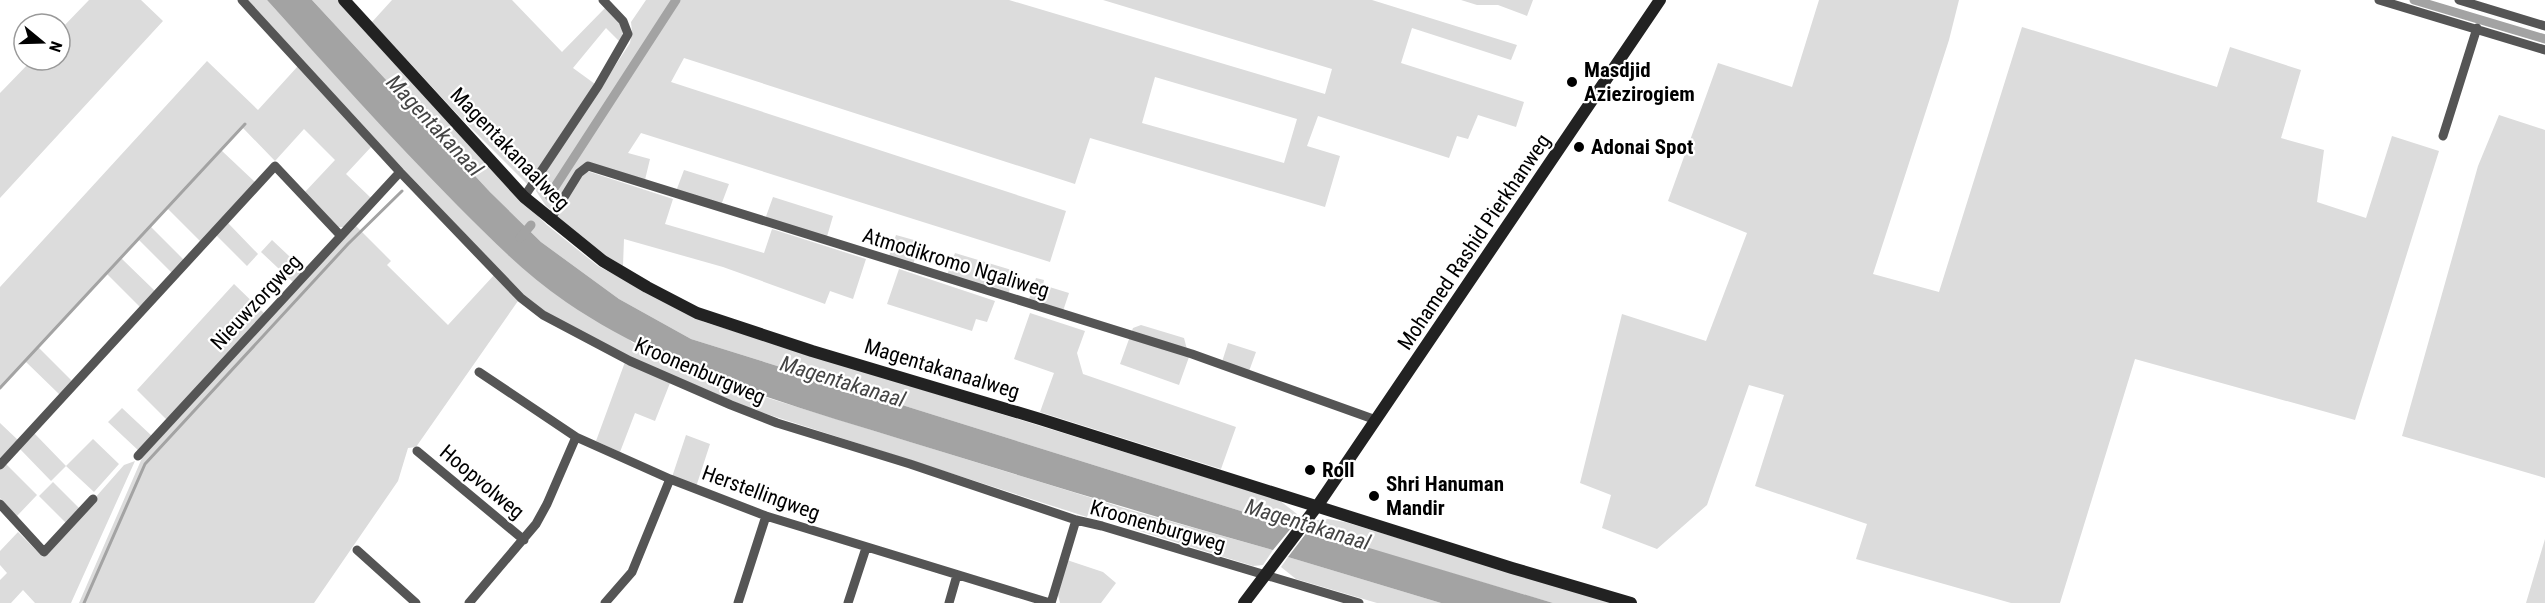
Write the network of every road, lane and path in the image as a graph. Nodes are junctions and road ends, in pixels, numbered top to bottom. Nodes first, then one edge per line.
1 (242, 0) edge
2 (344, 0) edge
3 (603, 0) edge
4 (1660, 0) edge
5 (2379, 0) edge
6 (2459, 0) edge
7 (2545, 26) edge
8 (2477, 28) junction
9 (2545, 50) edge
10 (2443, 136) dead end
11 (400, 172) junction
12 (524, 197) junction
13 (550, 220) junction
14 (341, 236) junction
15 (479, 372) dead end
16 (1376, 420) junction
17 (576, 437) junction
18 (417, 451) dead end
19 (138, 456) dead end
20 (0, 465) edge
21 (670, 479) junction
22 (93, 499) dead end
23 (0, 504) edge
24 (1318, 506) junction
25 (766, 516) junction
26 (1076, 520) junction
27 (524, 540) junction
28 (866, 548) junction
29 (357, 550) dead end
30 (1265, 574) junction
31 (957, 575) junction
32 (416, 603) edge
33 (469, 603) edge
34 (604, 603) edge
35 (738, 603) edge
36 (848, 603) edge
37 (950, 603) edge
38 (1051, 603) edge
39 (1244, 603) edge
40 (1359, 603) edge
41 (1631, 603) edge

1 - 11 street, Kroonenburgweg
2 - 12 street, Magentakanaalweg
3 - 12 street
4 - 16 street, Mohamed Rashid Pierkhanweg
5 - 8 street
6 - 7 street
8 - 9 street
8 - 10 street
11 - 14 street, Nieuwzorgweg
11 - 26 street, Kroonenburgweg
12 - 13 street, Magentakanaalweg
13 - 16 street, Atmodikromo Ngaliweg
13 - 24 street, Magentakanaalweg
14 - 19 street, Nieuwzorgweg
14 - 20 street
15 - 17 street, Herstellingweg
16 - 24 street, Mohamed Rashid Pierkhanweg
17 - 21 street, Herstellingweg
17 - 27 street
18 - 27 street, Hoopvolweg
21 - 25 street, Herstellingweg
21 - 34 street
22 - 23 street
24 - 30 street, Mohamed Rashid Pierkhanweg
24 - 41 street, Magentakanaalweg
25 - 28 street, Herstellingweg
25 - 35 street
26 - 30 street, Kroonenburgweg
26 - 38 street
27 - 33 street
28 - 31 street, Herstellingweg
28 - 36 street
29 - 32 street
30 - 39 street, Mohamed Rashid Pierkhanweg
30 - 40 street, Kroonenburgweg
31 - 37 street
31 - 38 street, Herstellingweg

